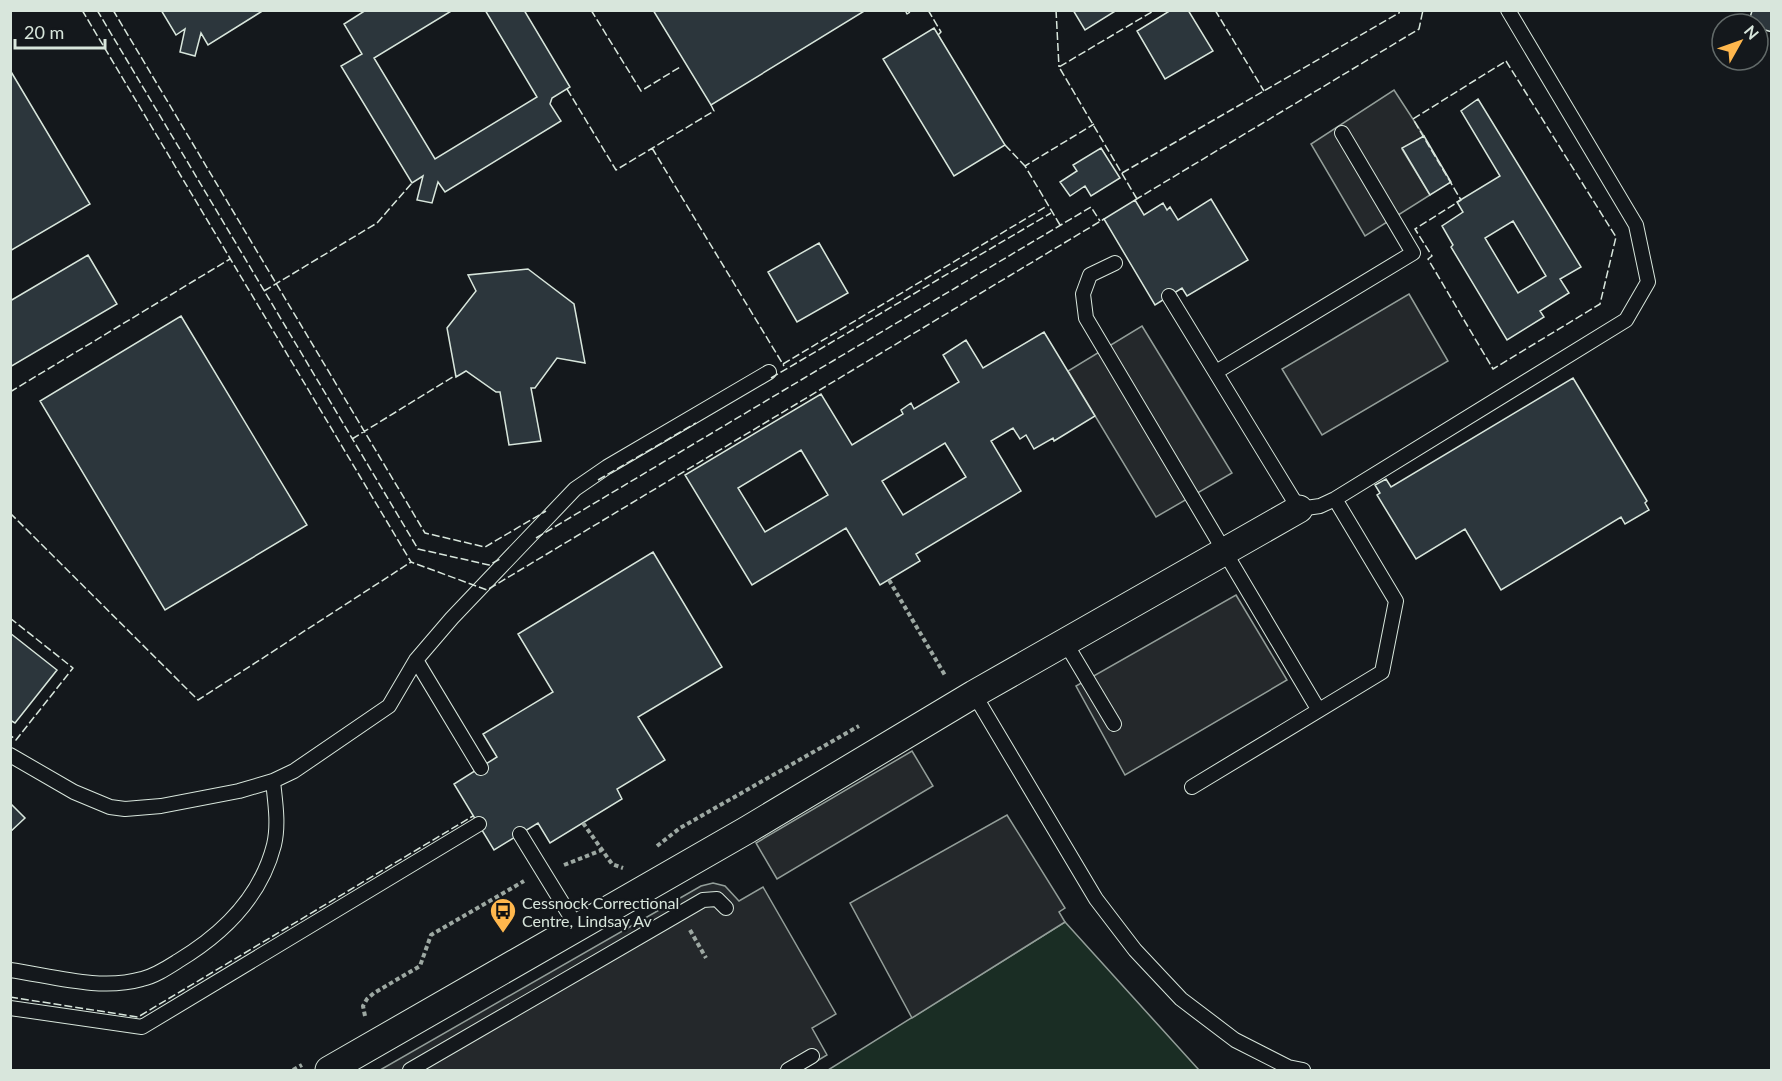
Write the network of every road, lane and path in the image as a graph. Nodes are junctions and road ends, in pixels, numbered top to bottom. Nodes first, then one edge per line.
1 (1508, 10) edge
2 (1342, 134) dead end
3 (1115, 263) dead end
4 (1170, 296) dead end
5 (770, 372) dead end
6 (1216, 372) junction
7 (1335, 499) junction
8 (1299, 509) junction
9 (1225, 552) junction
10 (889, 580) dead end
11 (1065, 642) junction
12 (416, 660) junction
13 (946, 677) junction
14 (936, 682) dead end
15 (967, 698) junction
16 (1318, 710) junction
17 (864, 723) dead end
18 (1114, 724) dead end
19 (10, 755) edge
20 (481, 768) dead end
21 (273, 781) junction
22 (1192, 787) dead end
23 (583, 823) dead end
24 (479, 824) dead end
25 (520, 834) dead end
26 (653, 849) dead end
27 (602, 850) junction
28 (630, 866) dead end
29 (543, 873) junction
30 (726, 908) dead end
31 (577, 927) junction
32 (10, 970) edge
33 (10, 1008) edge
34 (363, 1023) dead end
35 (812, 1056) dead end
36 (320, 1065) edge
37 (293, 1071) edge
38 (410, 1071) edge
39 (788, 1071) edge
40 (1303, 1071) edge

1 - 7 lane
2 - 6 lane
3 - 9 lane
4 - 6 lane
5 - 12 lane
6 - 8 lane
7 - 8 lane
7 - 16 lane
8 - 9 street
9 - 11 street
9 - 16 lane
10 - 13 path
11 - 15 street
11 - 18 lane
12 - 20 lane
12 - 21 lane
13 - 14 path
13 - 15 path
15 - 31 street
15 - 40 lane
16 - 22 lane
17 - 26 path
19 - 21 lane
21 - 32 lane
23 - 27 path
24 - 33 lane
25 - 29 lane
27 - 28 path
27 - 29 path
29 - 31 lane
29 - 34 path
30 - 38 lane
31 - 36 street
35 - 39 lane
36 - 37 path

